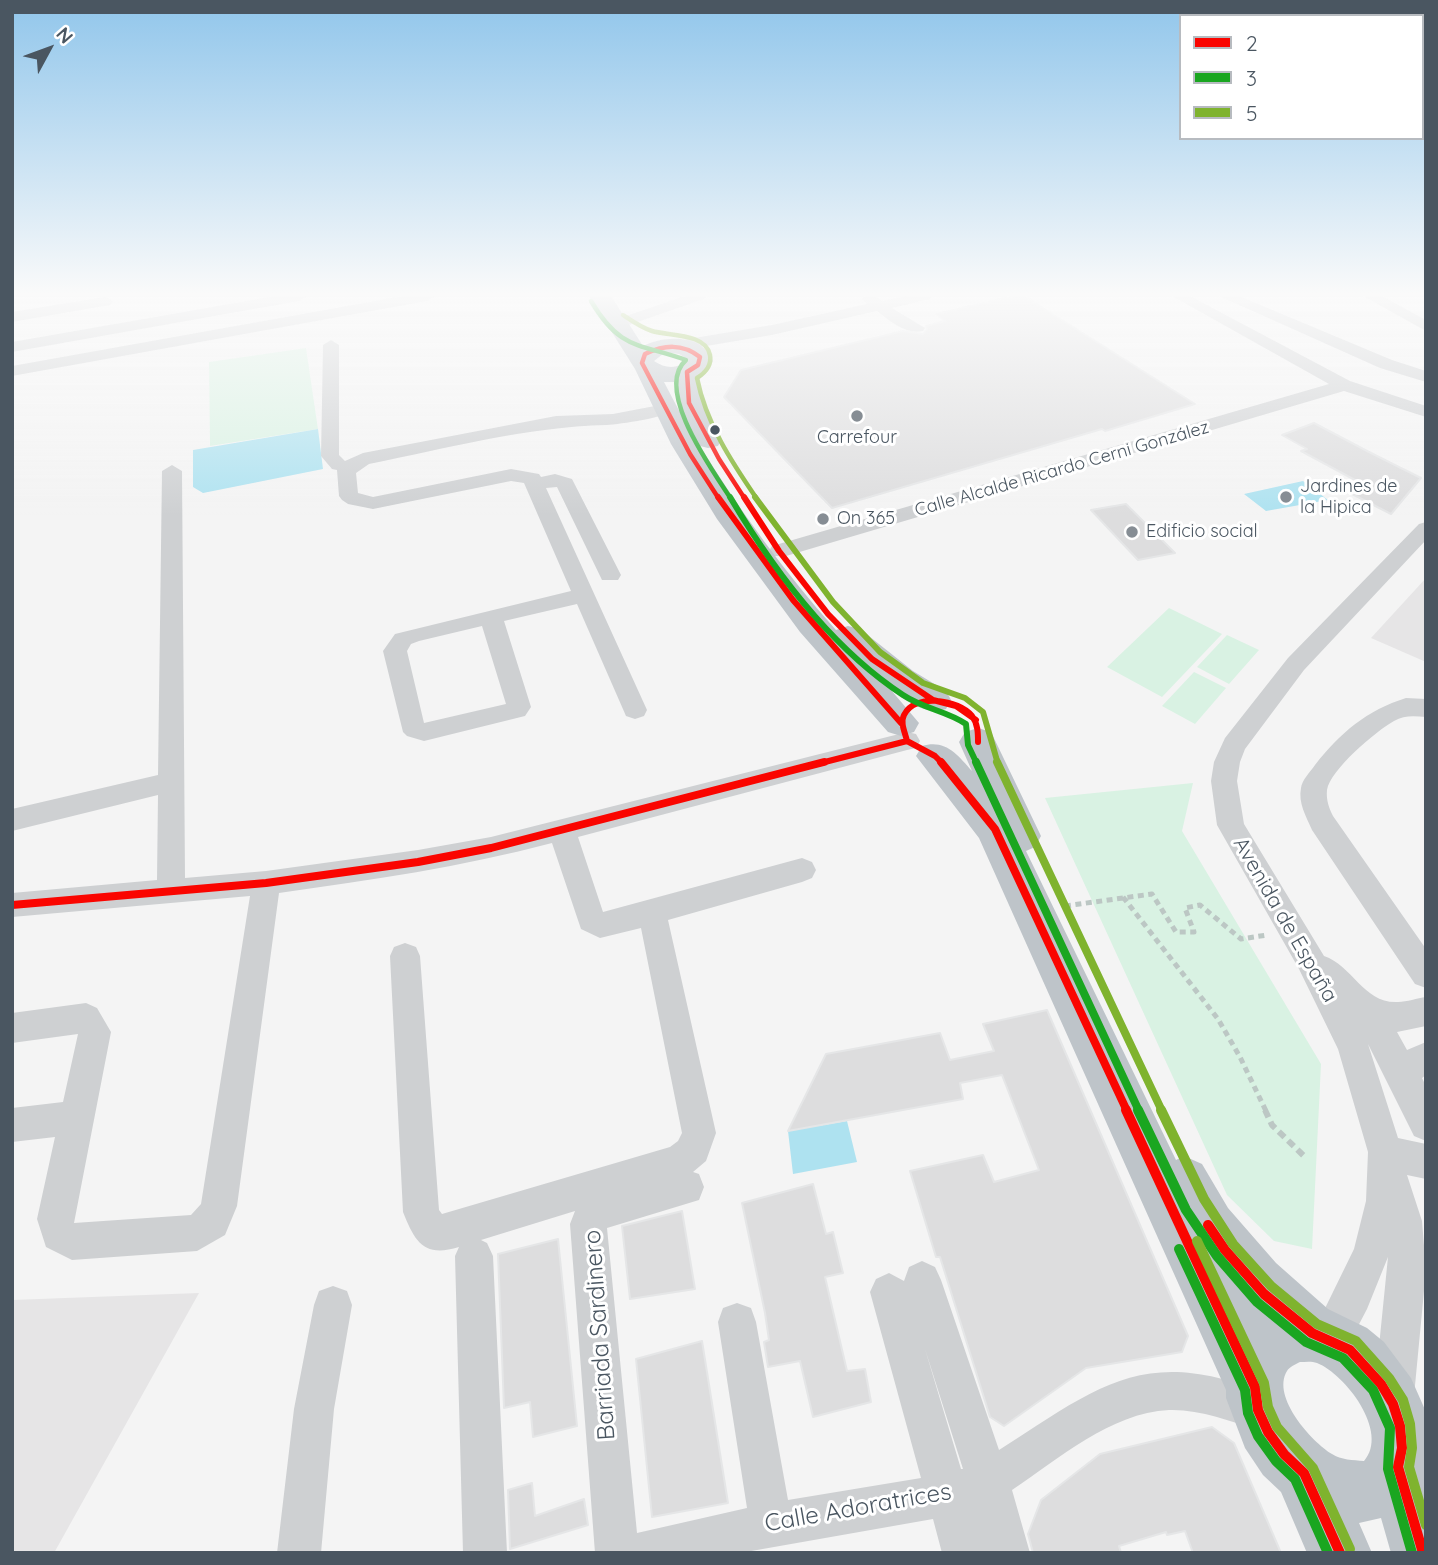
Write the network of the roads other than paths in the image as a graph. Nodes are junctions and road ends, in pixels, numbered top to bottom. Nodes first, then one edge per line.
1 (331, 369) edge
2 (646, 369) edge
3 (655, 369) edge
4 (672, 369) edge
5 (684, 369) edge
6 (1314, 369) edge
7 (1409, 369) edge
8 (1426, 377) edge
9 (1344, 385) junction
10 (665, 409) junction
11 (1426, 412) edge
12 (348, 467) junction
13 (172, 471) dead end
14 (535, 484) junction
15 (1426, 528) edge
16 (779, 551) junction
17 (610, 575) dead end
18 (584, 595) junction
19 (491, 617) junction
20 (933, 700) junction
21 (1426, 708) edge
22 (635, 710) dead end
23 (914, 740) junction
24 (978, 742) junction
25 (171, 782) junction
26 (12, 820) edge
27 (562, 830) junction
28 (802, 870) dead end
29 (266, 883) junction
30 (171, 891) junction
31 (12, 905) edge
32 (652, 913) junction
33 (405, 956) dead end
34 (1310, 960) junction
35 (1426, 974) edge
36 (1426, 1011) edge
37 (1365, 1012) junction
38 (12, 1028) edge
39 (1414, 1064) edge
40 (77, 1117) junction
41 (1426, 1124) edge
42 (12, 1125) edge
43 (1386, 1161) junction
44 (1426, 1162) edge
45 (686, 1186) dead end
46 (1404, 1221) junction
47 (1426, 1252) edge
48 (474, 1256) dead end
49 (333, 1306) dead end
50 (737, 1322) dead end
51 (1321, 1336) junction
52 (1257, 1399) junction
53 (1393, 1404) junction
54 (1398, 1467) junction
55 (1304, 1473) junction
56 (988, 1480) junction
57 (948, 1495) junction
58 (771, 1524) junction
59 (721, 1544) edge
60 (299, 1553) edge
61 (485, 1553) edge
62 (617, 1553) edge
63 (643, 1553) edge
64 (964, 1553) edge
65 (1009, 1553) edge
66 (1340, 1553) edge
67 (1423, 1553) edge

1 - 12 street
2 - 10 highway
3 - 4 highway
5 - 16 highway
6 - 9 street
7 - 8 street
9 - 11 street
9 - 16 street, Calle Alcalde Ricardo Cerni González
10 - 12 street
10 - 23 highway
12 - 14 street
13 - 25 street
14 - 17 street
14 - 18 street
15 - 34 street, Avenida de España
16 - 20 highway
18 - 19 street
18 - 22 street
19 - 19 street
20 - 23 highway
20 - 24 highway
21 - 35 street
23 - 24 highway
23 - 27 street
23 - 52 highway
24 - 51 highway
25 - 26 street
25 - 30 street
27 - 29 street
27 - 32 street
28 - 32 street
29 - 30 street
29 - 40 street
30 - 31 street
32 - 33 street
34 - 37 street
34 - 43 street, Avenida de España
36 - 37 street
37 - 39 street
38 - 40 street
39 - 41 street
40 - 42 street
43 - 44 street
43 - 46 street, Avenida de España
43 - 51 street, Avenida de España
45 - 62 street, Barriada Sardinero
46 - 47 street
46 - 53 street, Avenida de España
48 - 61 street
49 - 60 street
50 - 58 street
51 - 52 highway
51 - 53 highway
52 - 55 highway
52 - 56 street, Calle Adoratrices
53 - 54 highway
54 - 55 highway
54 - 67 highway
55 - 66 highway
56 - 57 street, Calle Adoratrices
56 - 57 street
56 - 65 street
57 - 58 street, Calle Adoratrices
57 - 64 street
58 - 59 street, Calle Adoratrices
59 - 63 street, Calle Adoratrices

